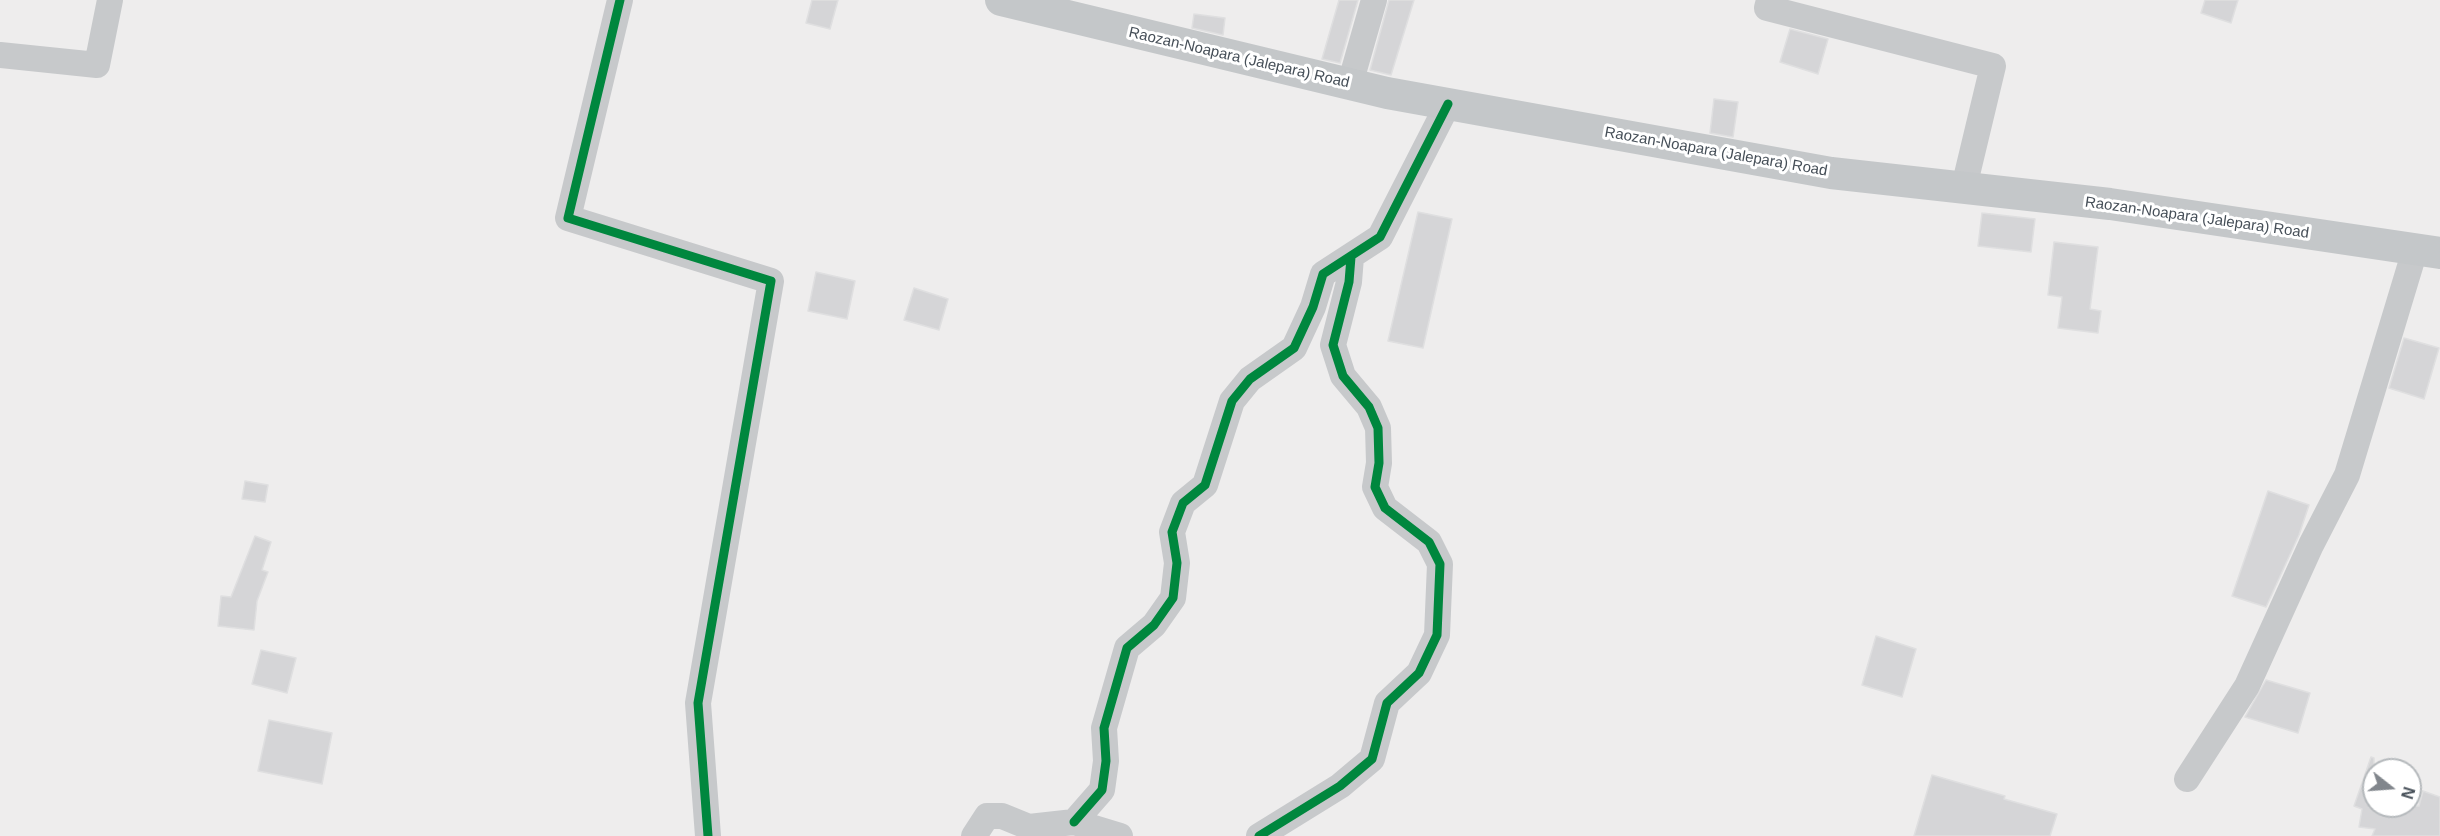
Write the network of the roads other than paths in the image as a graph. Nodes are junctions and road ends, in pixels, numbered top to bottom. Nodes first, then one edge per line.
1 (110, 0) edge
2 (620, 0) edge
3 (1001, 0) edge
4 (1374, 0) edge
5 (1769, 0) edge
6 (0, 55) edge
7 (1350, 84) junction
8 (1448, 104) junction
9 (1964, 188) junction
10 (2428, 251) edge
11 (1351, 257) junction
12 (2187, 779) dead end
13 (1074, 822) junction
14 (708, 836) edge
15 (974, 836) edge
16 (1120, 836) edge
17 (1259, 836) edge

1 - 6 street
2 - 14 street
3 - 7 main road, Raozan-Noapara (Jalepara) Road
4 - 7 street
5 - 9 street
7 - 8 main road, Raozan-Noapara (Jalepara) Road
8 - 9 main road, Raozan-Noapara (Jalepara) Road
8 - 11 street
9 - 10 main road, Raozan-Noapara (Jalepara) Road
10 - 12 street
11 - 13 street
11 - 17 street
13 - 15 street
13 - 16 street

